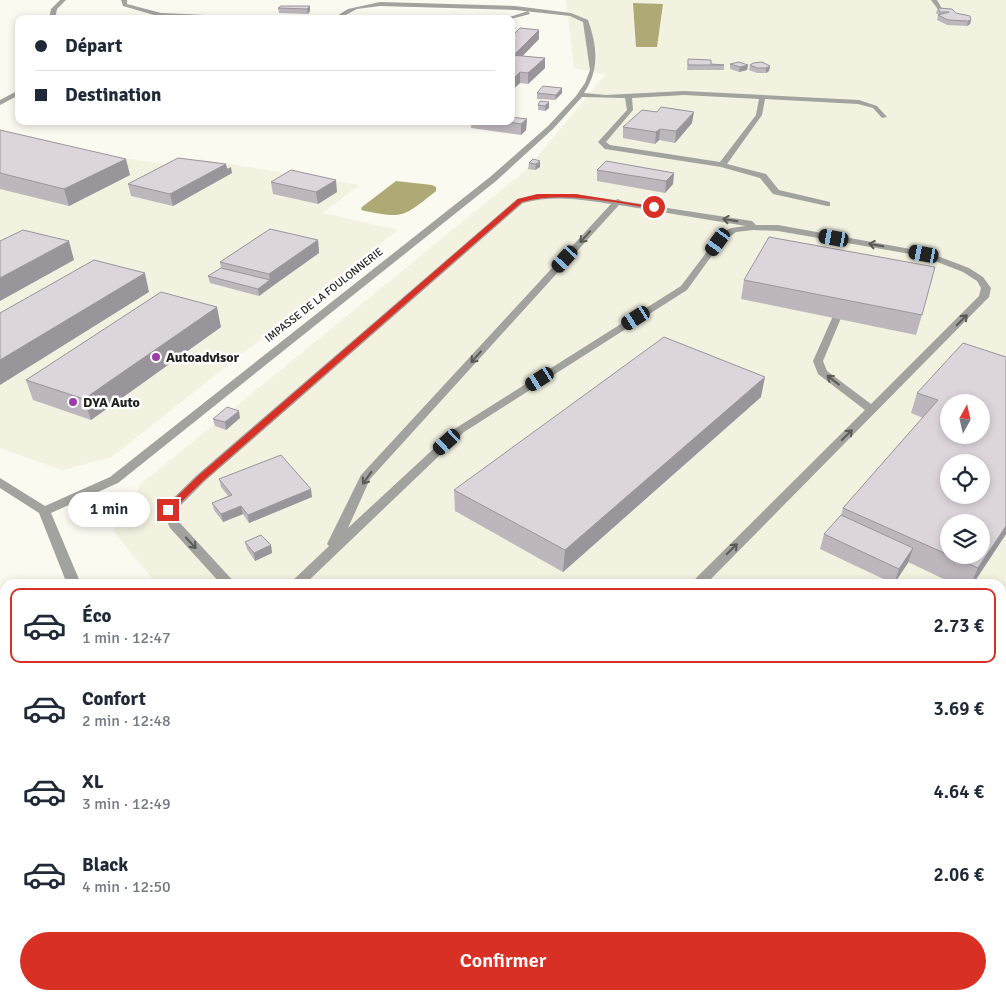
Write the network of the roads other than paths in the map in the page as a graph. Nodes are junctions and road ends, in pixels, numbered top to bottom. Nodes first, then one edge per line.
1 (62, 0) edge
2 (124, 0) edge
3 (934, 0) edge
4 (942, 10) edge
5 (553, 12) junction
6 (53, 15) edge
7 (161, 15) edge
8 (340, 15) edge
9 (515, 15) edge
10 (15, 94) edge
11 (579, 95) junction
12 (628, 96) junction
13 (762, 98) junction
14 (0, 103) edge
15 (884, 118) dead end
16 (722, 165) junction
17 (618, 201) junction
18 (827, 204) dead end
19 (778, 228) junction
20 (834, 238) junction
21 (860, 250) dead end
22 (836, 318) edge
23 (872, 410) junction
24 (0, 482) edge
25 (44, 511) junction
26 (330, 552) junction
27 (72, 579) edge
28 (224, 579) edge
29 (301, 579) edge
30 (702, 579) edge

1 - 6 street
2 - 7 street
3 - 4 street
5 - 8 street
5 - 9 street
5 - 11 street, IMPASSE DE LA FOULONNERIE
10 - 14 street
11 - 12 street
11 - 25 street, IMPASSE DE LA FOULONNERIE
12 - 13 street
12 - 16 street
13 - 15 street
13 - 16 street
16 - 18 street
19 -> 17 street
17 -> 26 street
17 -> 28 street
19 - 20 street
19 - 26 street
20 - 21 street
23 -> 20 street
23 -> 22 street
30 -> 23 street
24 - 25 street
25 - 27 street
26 - 29 street

